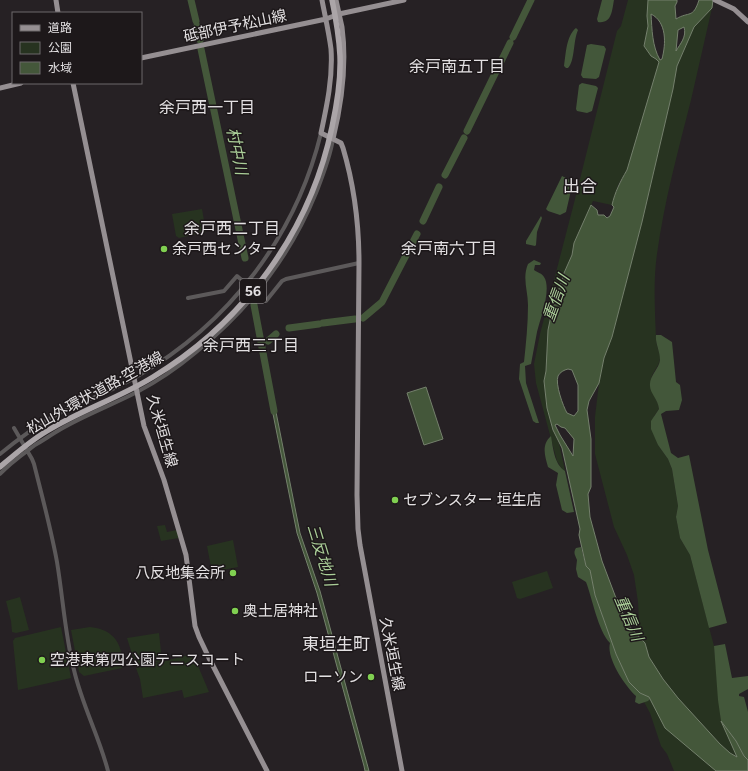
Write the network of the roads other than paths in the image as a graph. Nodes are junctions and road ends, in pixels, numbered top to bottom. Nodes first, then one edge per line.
1 (56, 0) edge
2 (322, 0) edge
3 (332, 0) edge
4 (336, 0) edge
5 (404, 0) edge
6 (717, 1) edge
7 (58, 12) edge
8 (339, 14) junction
9 (326, 19) junction
10 (748, 22) edge
11 (142, 58) edge
12 (17, 84) edge
13 (73, 84) edge
14 (0, 88) edge
15 (321, 133) junction
16 (333, 138) junction
17 (293, 212) junction
18 (305, 218) junction
19 (359, 263) junction
20 (246, 284) junction
21 (257, 293) junction
22 (188, 298) dead end
23 (197, 335) junction
24 (205, 345) junction
25 (135, 378) junction
26 (138, 392) junction
27 (82, 403) junction
28 (85, 416) junction
29 (14, 428) dead end
30 (20, 438) junction
31 (27, 451) junction
32 (0, 454) edge
33 (0, 467) edge
34 (0, 474) edge
35 (108, 771) edge
36 (267, 771) edge
37 (402, 771) edge

1 - 7 main road
2 - 9 main road
3 - 33 highway, 松山外環状道路;空港線 / 56, bridge
4 - 8 main road
5 - 8 main road, 砥部伊予松山線
6 - 10 main road
8 - 9 main road, 砥部伊予松山線
8 - 16 main road
9 - 11 main road, 砥部伊予松山線
9 - 15 main road
12 - 14 main road
13 - 25 main road, 久米垣生線
15 - 16 main road
15 - 17 street
16 - 18 street
16 - 19 main road, 久米垣生線
17 - 18 street
17 - 20 street
18 - 21 street
19 - 21 street
19 - 37 main road, 久米垣生線
20 - 21 street
20 - 22 street
20 - 23 street
21 - 24 street
23 - 24 street
23 - 25 street
24 - 26 street
25 - 26 main road, 久米垣生線
25 - 27 street
26 - 28 street
26 - 36 main road, 久米垣生線
27 - 28 street
27 - 30 street
28 - 31 street
29 - 30 street
30 - 31 street
30 - 32 street
31 - 34 street
31 - 35 street

